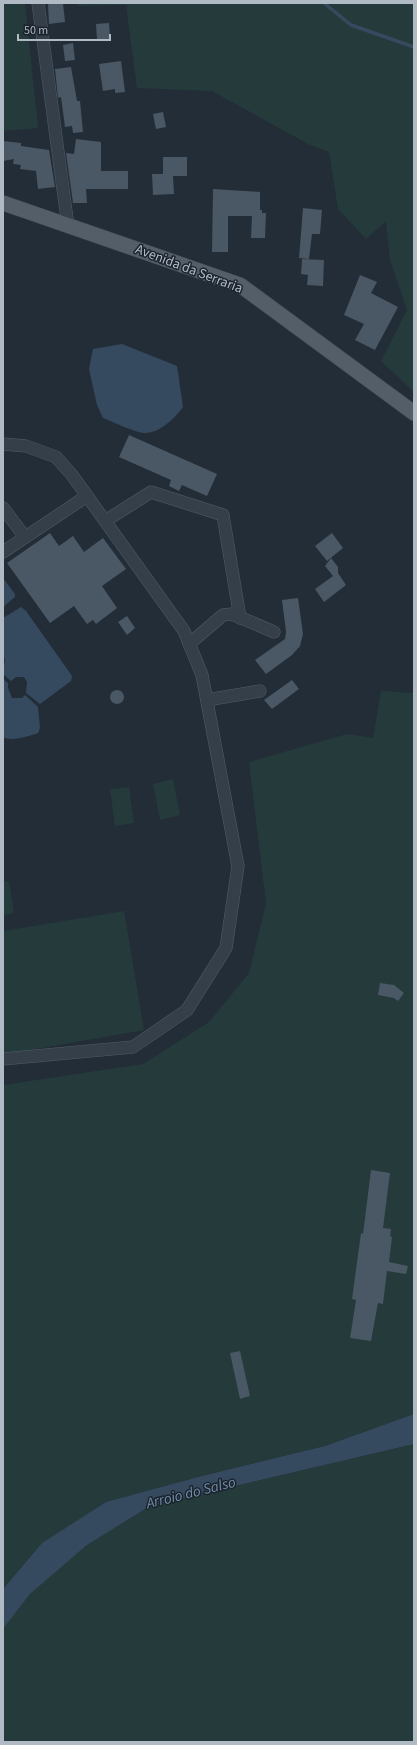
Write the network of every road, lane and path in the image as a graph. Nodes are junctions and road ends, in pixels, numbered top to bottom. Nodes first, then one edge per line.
1 (38, 3) edge
2 (3, 203) edge
3 (68, 226) junction
4 (414, 413) edge
5 (3, 444) edge
6 (87, 496) junction
7 (3, 508) edge
8 (105, 521) junction
9 (25, 538) junction
10 (3, 552) edge
11 (240, 618) junction
12 (274, 632) dead end
13 (189, 644) junction
14 (260, 691) dead end
15 (207, 700) junction
16 (3, 1059) edge

1 - 3 street
2 - 3 main road, Avenida da Serraria
3 - 4 main road, Avenida da Serraria
5 - 6 street
6 - 8 street
6 - 9 street
7 - 9 street
8 - 11 street
8 - 13 street
9 - 10 street
11 - 12 street
11 - 13 street
13 - 15 street
14 - 15 street
15 - 16 street

